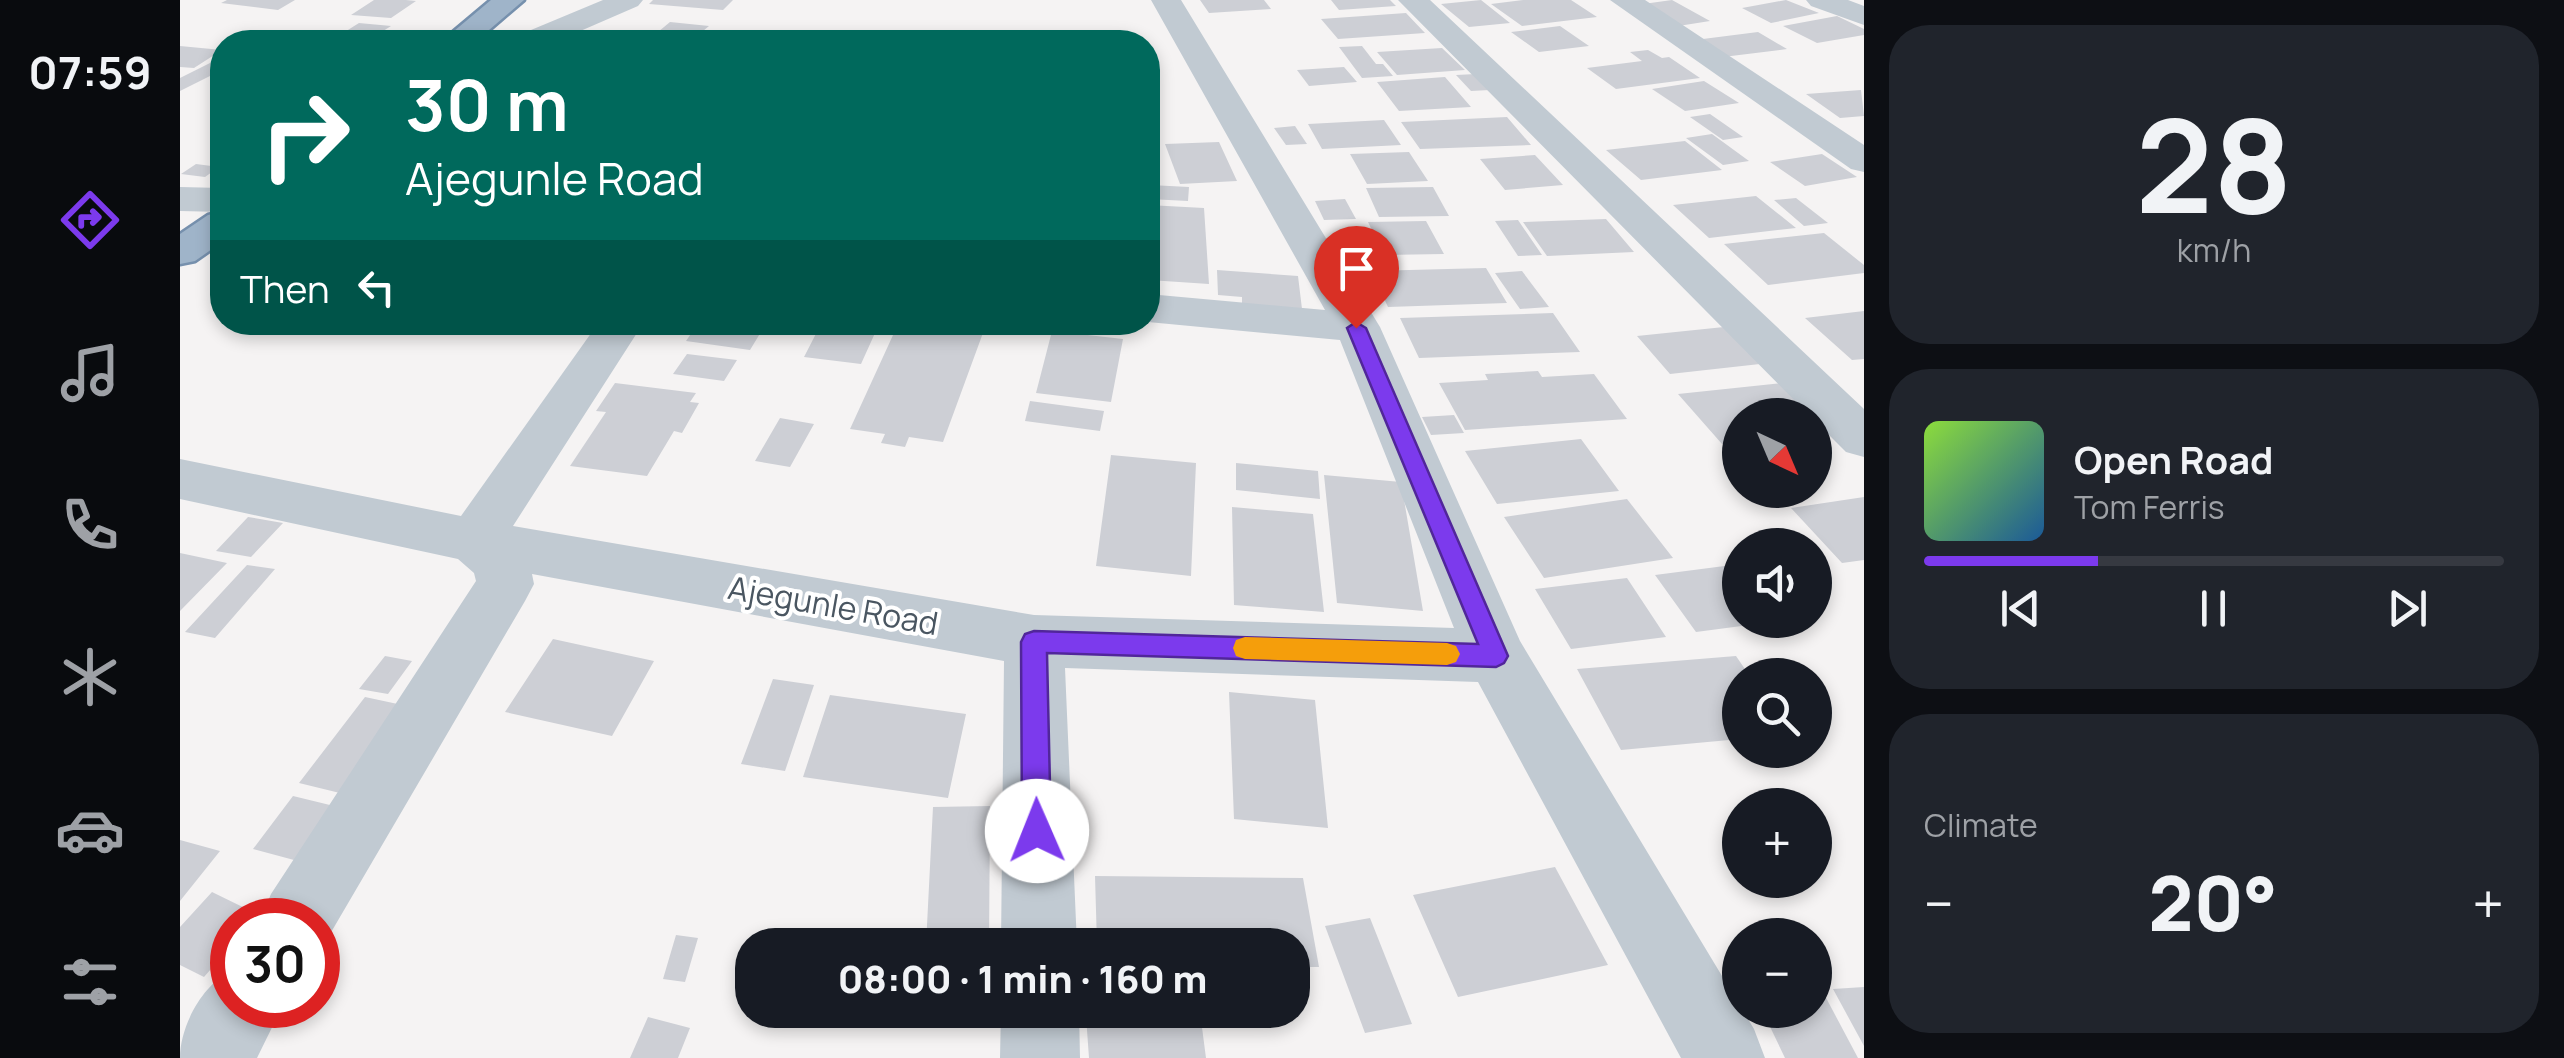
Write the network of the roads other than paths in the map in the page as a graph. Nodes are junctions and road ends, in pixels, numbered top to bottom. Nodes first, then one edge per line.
1 (509, 0) edge
2 (628, 0) edge
3 (1166, 0) edge
4 (1413, 0) edge
5 (1625, 0) edge
6 (1821, 0) edge
7 (1864, 16) edge
8 (471, 30) edge
9 (558, 30) edge
10 (1864, 160) edge
11 (180, 200) edge
12 (210, 200) edge
13 (210, 232) edge
14 (180, 252) edge
15 (1160, 309) edge
16 (1356, 328) junction
17 (613, 335) edge
18 (1864, 438) edge
19 (180, 479) edge
20 (474, 541) junction
21 (1034, 642) junction
22 (1496, 656) junction
23 (311, 898) edge
24 (1038, 928) edge
25 (230, 1028) edge
26 (1040, 1028) edge
27 (212, 1058) edge
28 (1040, 1058) edge
29 (1726, 1058) edge

1 - 8 highway
2 - 9 street
3 - 16 street
4 - 18 street
5 - 10 street
6 - 7 street
11 - 12 street
13 - 14 highway
15 - 16 street
16 - 22 street
17 - 20 street
19 - 20 street, Ajegunle Road
20 - 21 street, Ajegunle Road
20 - 23 street
21 - 22 street, Ajegunle Road
21 - 24 street
22 - 29 street
25 - 27 street
26 - 28 street

